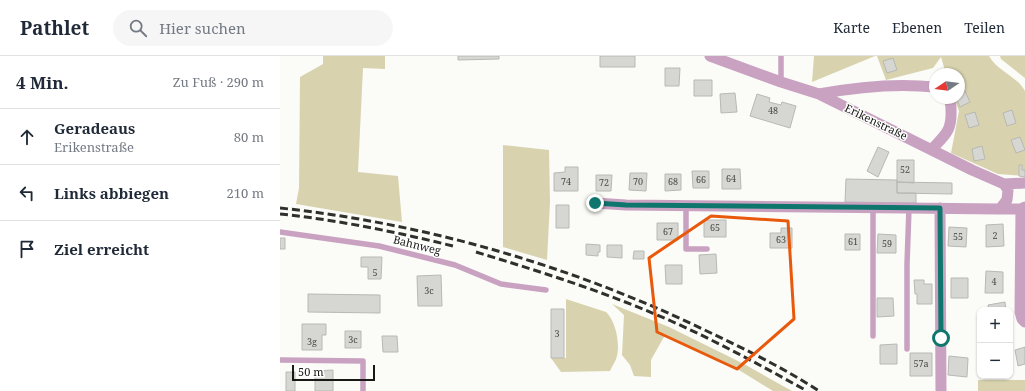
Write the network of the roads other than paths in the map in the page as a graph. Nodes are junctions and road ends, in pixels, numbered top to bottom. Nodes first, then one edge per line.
1 (710, 56) edge
2 (781, 56) edge
3 (781, 82) junction
4 (929, 86) edge
5 (819, 94) junction
6 (950, 104) edge
7 (932, 149) junction
8 (1004, 184) junction
9 (1025, 184) edge
10 (595, 203) dead end
11 (686, 206) junction
12 (873, 207) junction
13 (909, 208) junction
14 (940, 208) junction
15 (1023, 208) edge
16 (1000, 209) junction
17 (280, 232) edge
18 (707, 249) dead end
19 (546, 290) dead end
20 (1025, 322) edge
21 (873, 336) dead end
22 (907, 349) dead end
23 (280, 360) edge
24 (363, 391) edge
25 (941, 391) edge

1 - 3 street, Erikenstraße
2 - 3 lane
3 - 5 street, Erikenstraße
4 - 5 street, Erikenstraße
5 - 7 street, Erikenstraße
6 - 7 street
7 - 8 street, Erikenstraße
8 - 9 street
8 - 16 street
10 - 11 street
11 - 12 street
11 - 18 lane
12 - 13 street
12 - 21 lane
13 - 14 street
13 - 22 lane
14 - 16 street
14 - 25 street
15 - 16 street
15 - 20 street
17 - 19 lane, Bahnweg
23 - 24 lane

